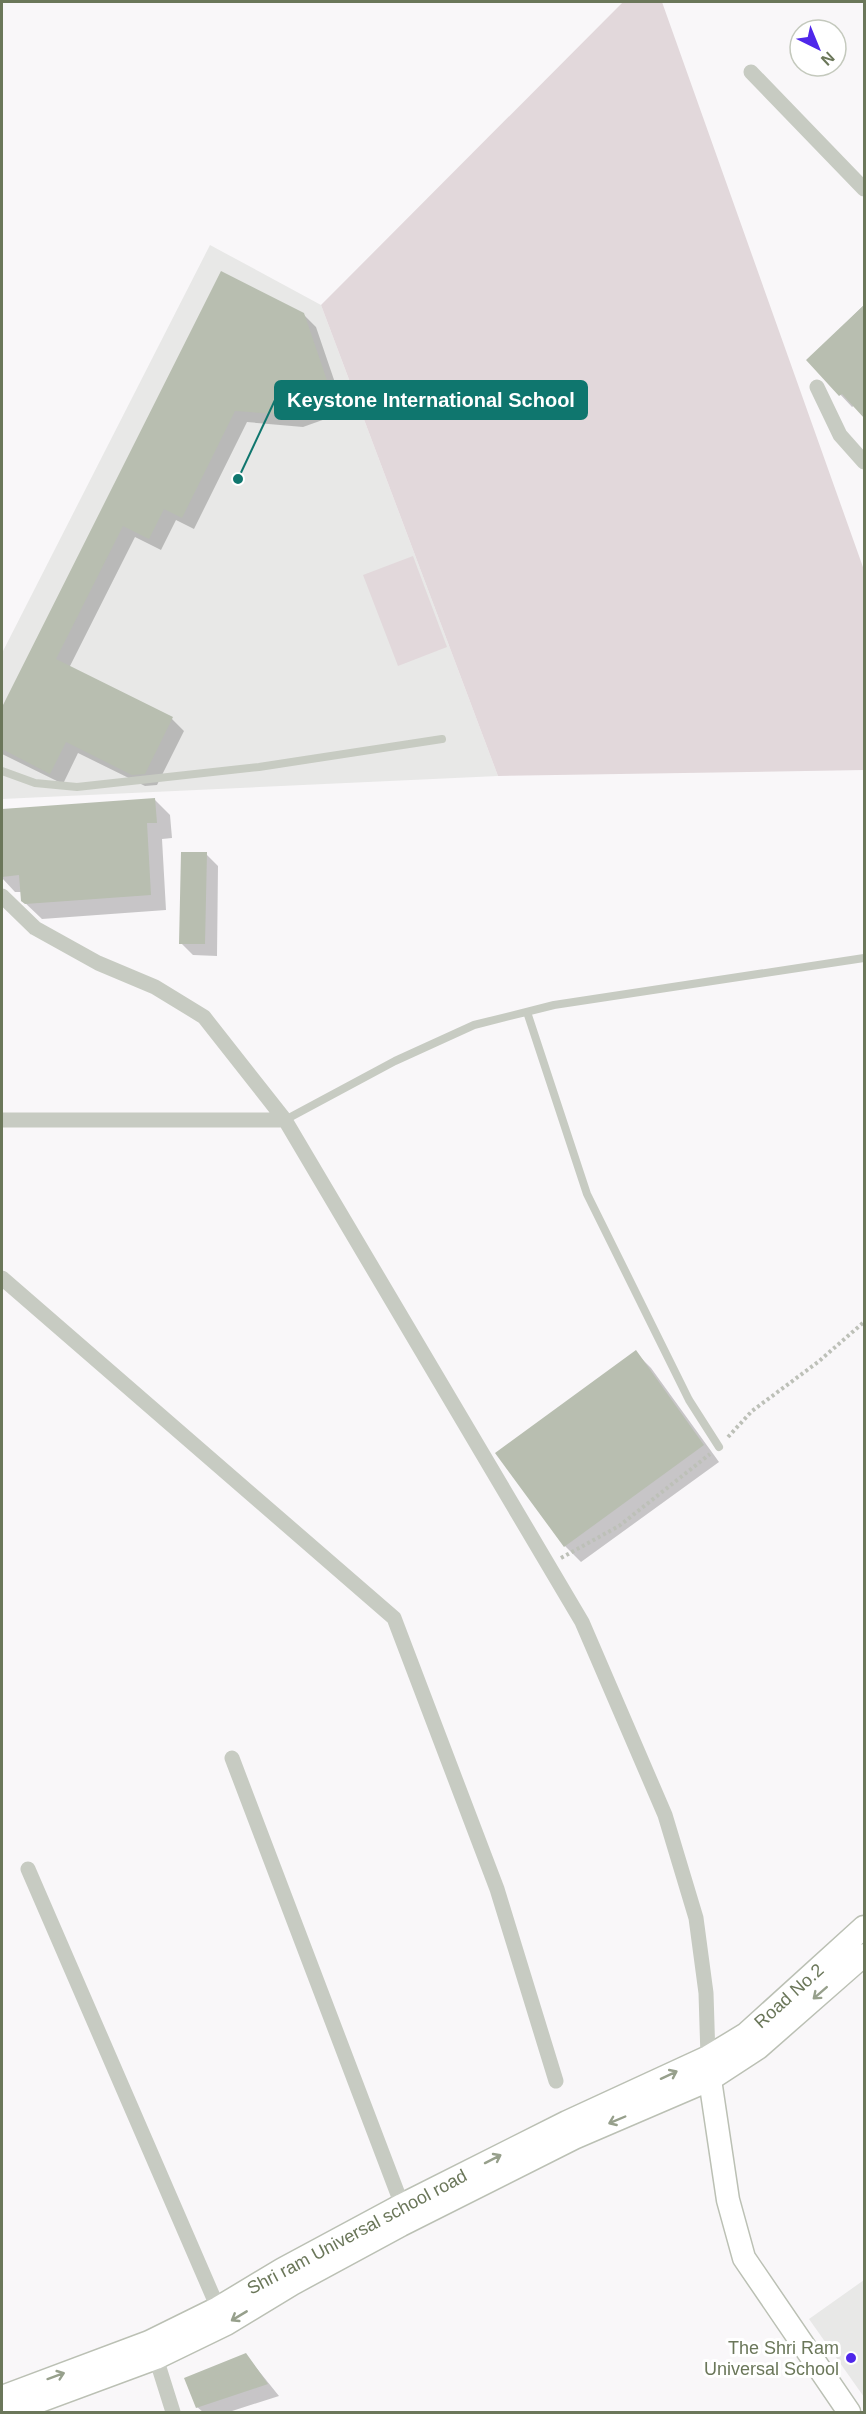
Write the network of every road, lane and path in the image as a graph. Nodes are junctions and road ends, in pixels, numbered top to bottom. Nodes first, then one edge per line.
1 (751, 72) dead end
2 (864, 189) edge
3 (817, 387) dead end
4 (864, 462) edge
5 (442, 739) dead end
6 (2, 771) edge
7 (2, 896) edge
8 (864, 958) edge
9 (527, 1012) junction
10 (2, 1120) edge
11 (285, 1120) junction
12 (2, 1278) edge
13 (719, 1447) dead end
14 (232, 1758) dead end
15 (28, 1869) dead end
16 (864, 1927) edge
17 (864, 1954) edge
18 (708, 2057) junction
19 (709, 2080) junction
20 (556, 2082) dead end
21 (402, 2205) junction
22 (218, 2308) junction
23 (156, 2358) junction
24 (2, 2397) edge
25 (18, 2411) edge
26 (173, 2412) edge
27 (849, 2412) edge

1 - 2 street
3 - 4 street
5 - 6 lane
7 - 11 street
8 - 9 lane
9 - 11 lane
9 - 13 lane
10 - 11 street
11 - 18 street
12 - 20 street
14 - 21 street
15 - 22 street
16 - 18 street, Road No.2
17 -> 19 street, Shri ram Universal school road
18 - 19 street
21 -> 18 street, Shri ram Universal school road
19 -> 23 street, Shri ram Universal school road
19 - 27 street
21 - 22 street, Shri ram Universal school road
24 -> 22 street, Shri ram Universal school road
23 - 25 street, Shri ram Universal school road
23 - 26 street

